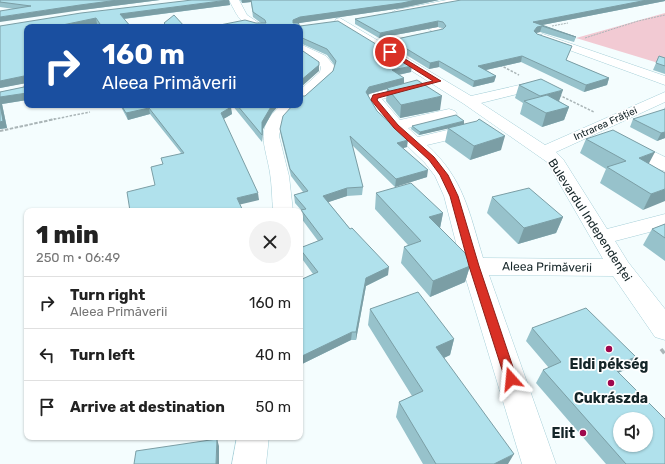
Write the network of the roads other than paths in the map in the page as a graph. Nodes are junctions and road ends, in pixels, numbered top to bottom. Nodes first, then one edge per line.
1 (234, 0) edge
2 (419, 0) edge
3 (462, 0) edge
4 (431, 5) junction
5 (402, 12) junction
6 (387, 14) edge
7 (341, 21) edge
8 (252, 24) edge
9 (543, 31) edge
10 (423, 34) edge
11 (557, 42) junction
12 (303, 50) edge
13 (665, 71) edge
14 (438, 81) junction
15 (665, 81) edge
16 (537, 85) edge
17 (303, 95) edge
18 (665, 96) edge
19 (469, 101) junction
20 (287, 108) edge
21 (449, 114) dead end
22 (396, 126) junction
23 (597, 127) junction
24 (468, 130) edge
25 (416, 143) junction
26 (545, 151) junction
27 (665, 165) edge
28 (283, 208) edge
29 (665, 220) edge
30 (601, 238) junction
31 (474, 266) junction
32 (620, 268) junction
33 (665, 329) edge
34 (253, 440) edge
35 (249, 464) edge
36 (539, 464) edge

1 - 8 street
2 - 4 street
3 - 4 street
4 - 5 street
5 - 6 street
5 - 10 street
7 - 14 street, Bulevardul Independenței
9 - 11 street
11 - 13 street
11 - 15 street
12 - 17 street
14 - 19 street, Bulevardul Independenței
14 - 22 street
16 - 19 street
18 - 23 street, Intrarea Frăției
19 - 26 street, Bulevardul Independenței
20 - 28 street
21 - 22 street
22 - 25 street
23 - 26 street, Intrarea Frăției
23 - 27 street
24 - 25 street
25 - 31 street
26 - 30 street, Bulevardul Independenței
29 - 30 street
30 - 32 street, Bulevardul Independenței
31 - 32 street, Aleea Primăverii
31 - 36 street
32 - 33 street, Bulevardul Independenței
34 - 35 street

